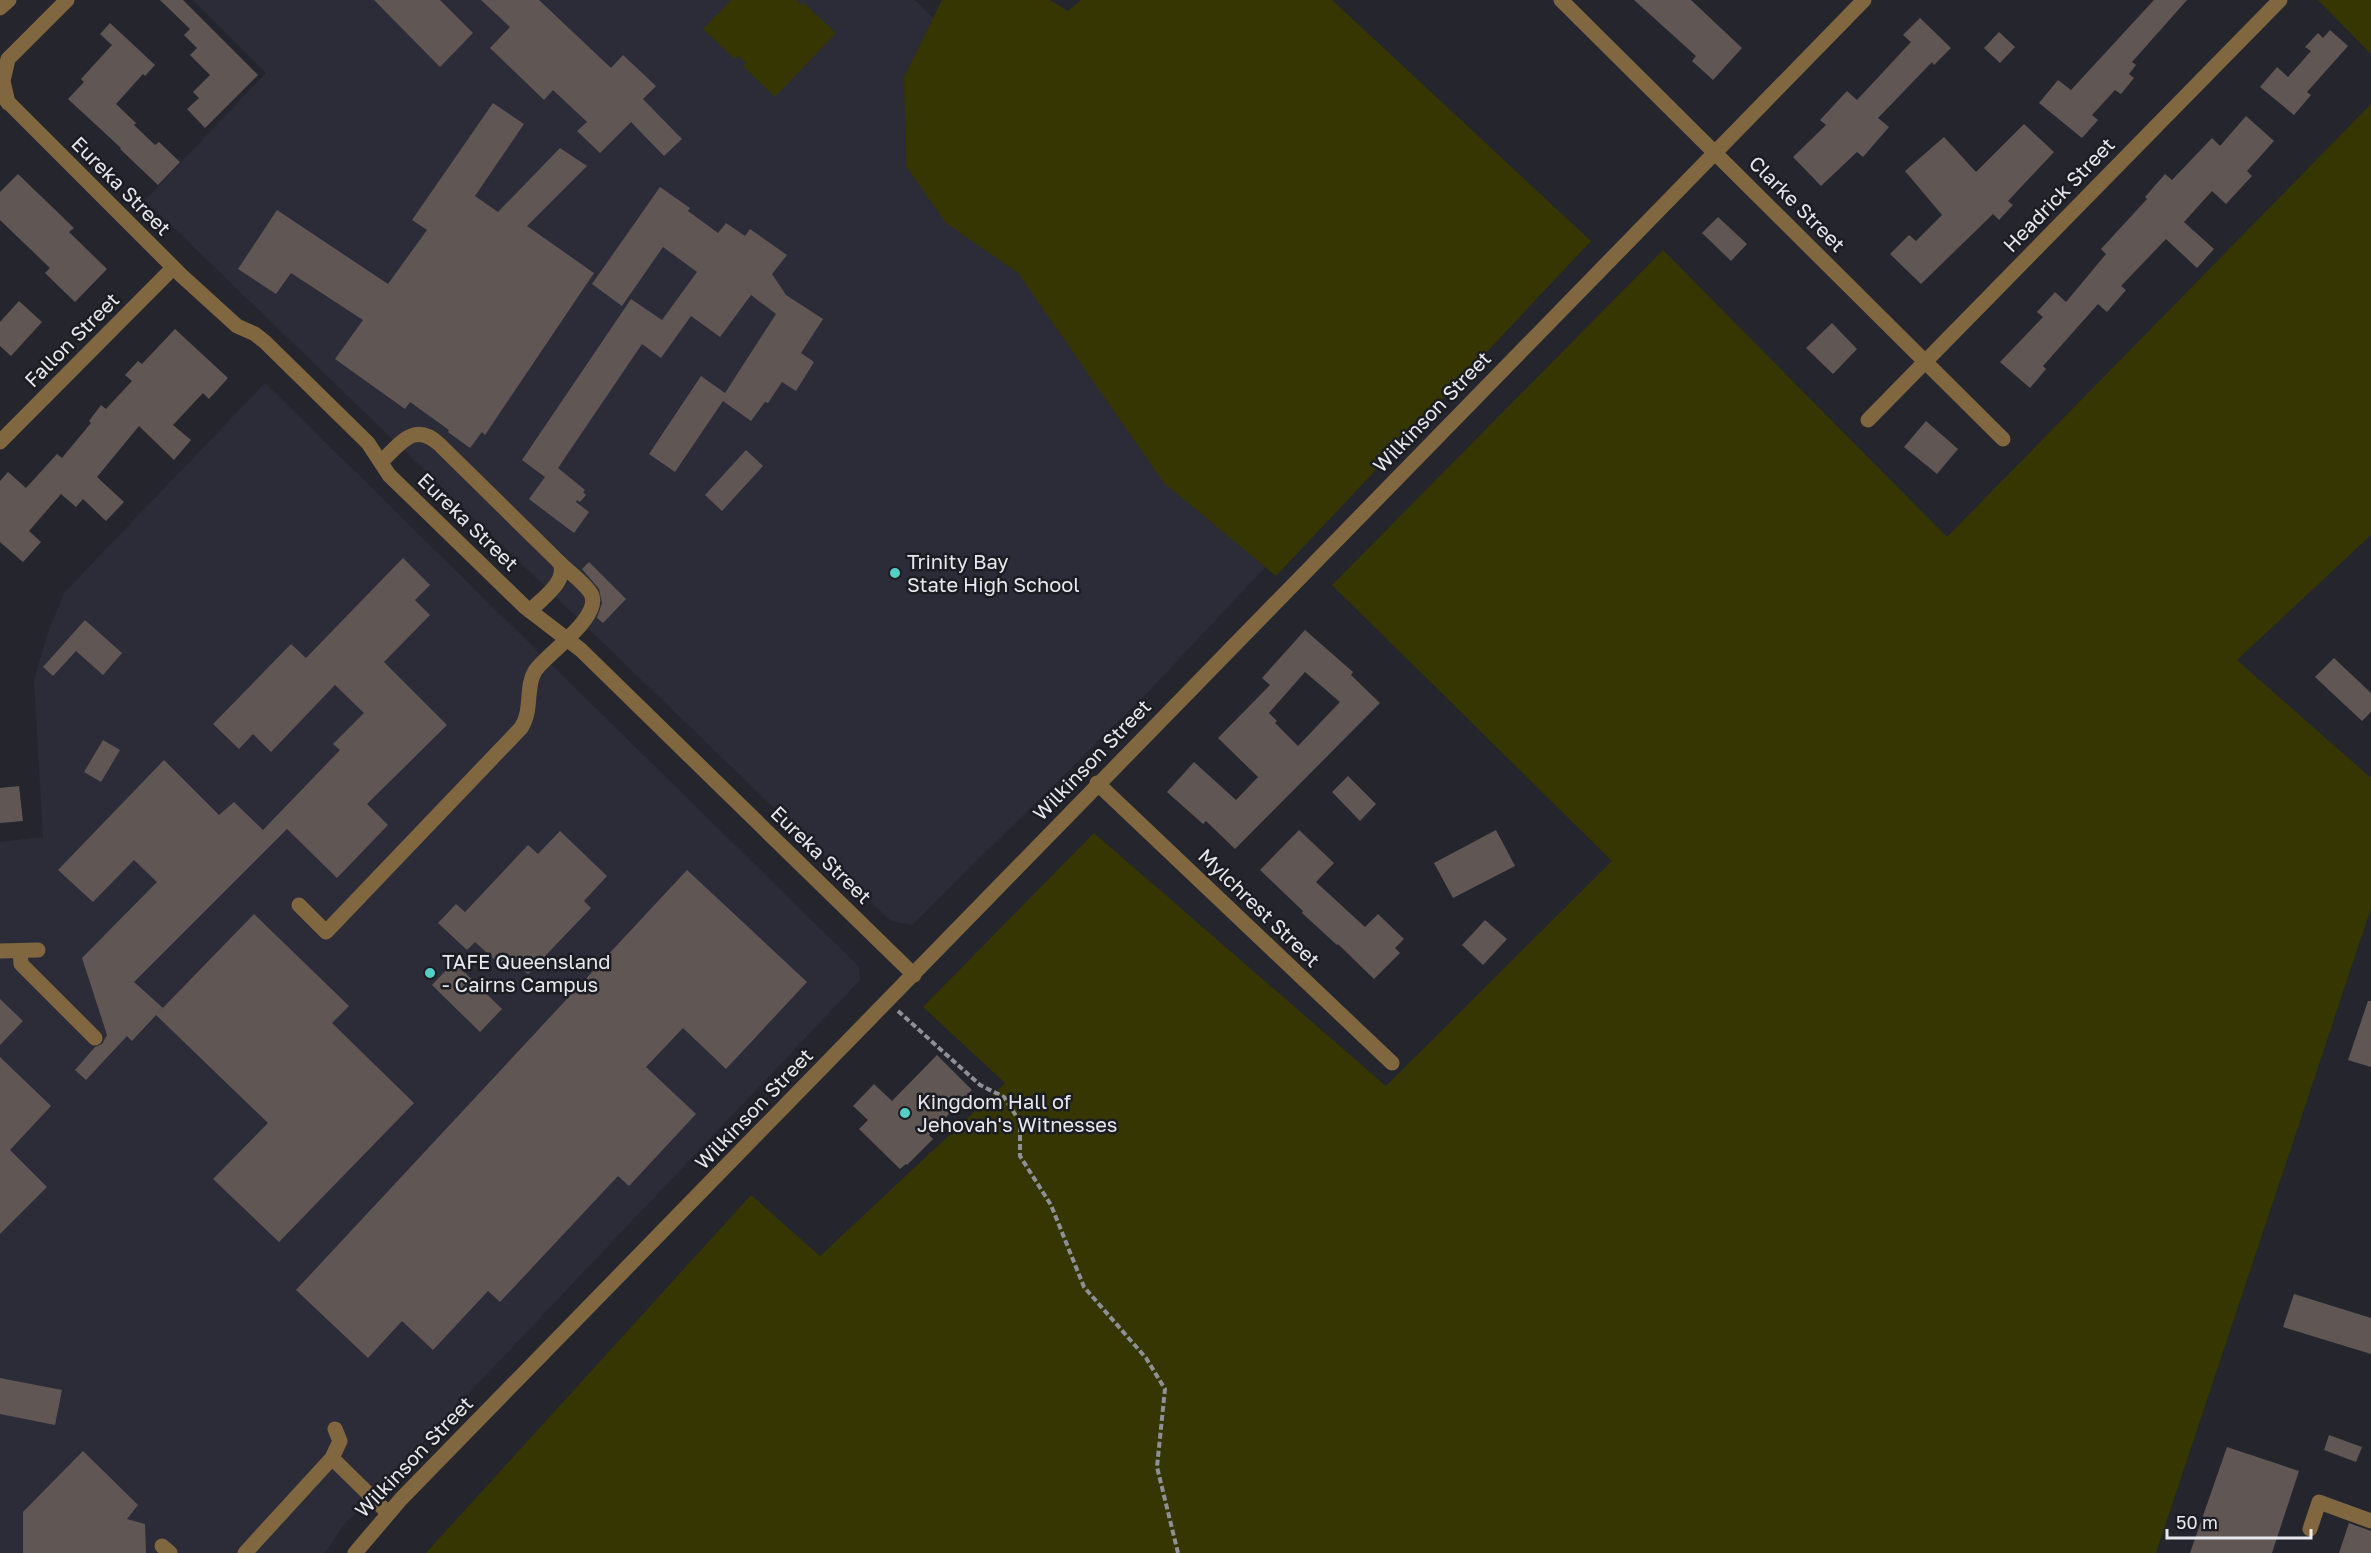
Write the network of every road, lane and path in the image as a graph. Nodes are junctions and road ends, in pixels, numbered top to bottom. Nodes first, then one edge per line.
1 (9, 0) edge
2 (67, 0) edge
3 (1561, 0) edge
4 (1864, 0) edge
5 (2280, 0) edge
6 (0, 8) edge
7 (4, 98) edge
8 (1716, 152) junction
9 (173, 268) junction
10 (1924, 363) junction
11 (1868, 420) dead end
12 (2003, 439) dead end
13 (0, 442) edge
14 (381, 462) junction
15 (560, 563) junction
16 (530, 611) junction
17 (567, 638) junction
18 (1097, 783) junction
19 (298, 905) dead end
20 (38, 950) dead end
21 (0, 951) edge
22 (20, 951) junction
23 (914, 975) junction
24 (889, 1001) junction
25 (94, 1038) dead end
26 (1392, 1063) dead end
27 (335, 1429) dead end
28 (332, 1458) junction
29 (388, 1513) junction
30 (2371, 1521) edge
31 (2310, 1529) dead end
32 (245, 1553) edge
33 (355, 1553) edge
34 (1178, 1553) edge

1 - 6 street
2 - 7 street
3 - 8 street, Clarke Street
4 - 8 street, Wilkinson Street
5 - 10 street, Headrick Street
7 - 9 street, Eureka Street
8 - 10 street, Clarke Street
8 - 18 street, Wilkinson Street
9 - 13 street, Fallon Street
9 - 14 street, Eureka Street
10 - 11 street, Headrick Street
10 - 12 street, Clarke Street
14 - 15 street
14 - 16 street, Eureka Street
15 - 16 street
15 - 17 street
16 - 17 street, Eureka Street
17 - 19 street
17 - 23 street, Eureka Street
18 - 23 street, Wilkinson Street
18 - 26 street, Mylchrest Street
20 - 22 street
21 - 22 street
22 - 25 street
23 - 24 street, Wilkinson Street
24 - 29 street, Wilkinson Street
24 - 34 path
27 - 28 street
28 - 29 street
28 - 32 street
29 - 33 street, Wilkinson Street
30 - 31 street

